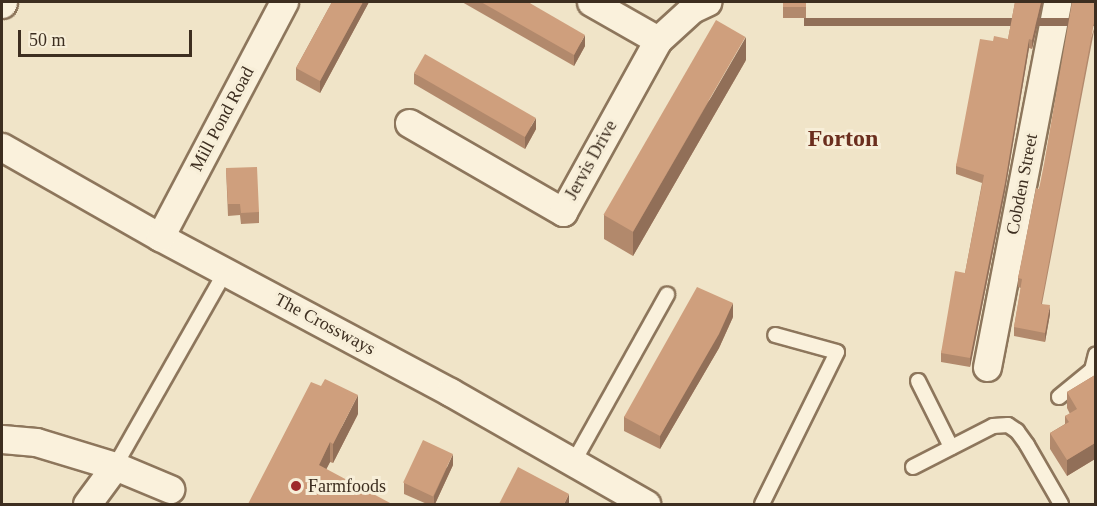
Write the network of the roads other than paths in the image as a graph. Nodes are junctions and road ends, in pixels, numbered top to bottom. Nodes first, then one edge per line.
1 (284, 2) edge
2 (591, 2) edge
3 (707, 2) edge
4 (1057, 2) edge
5 (658, 40) junction
6 (409, 123) dead end
7 (2, 147) edge
8 (160, 237) junction
9 (226, 271) junction
10 (667, 296) dead end
11 (775, 335) dead end
12 (1095, 354) edge
13 (987, 367) dead end
14 (918, 381) dead end
15 (1059, 397) dead end
16 (2, 440) edge
17 (951, 447) junction
18 (573, 463) junction
19 (115, 466) junction
20 (912, 467) dead end
21 (170, 489) dead end
22 (87, 504) edge
23 (646, 504) edge
24 (762, 504) edge
25 (1062, 504) edge

1 - 8 street, Mill Pond Road
2 - 5 street
3 - 5 street, Jervis Drive
4 - 13 street, Cobden Street
5 - 6 street, Jervis Drive
7 - 8 street, The Crossways
8 - 9 street, The Crossways
9 - 18 street, The Crossways
9 - 19 lane
10 - 18 lane
11 - 24 lane
12 - 15 lane
14 - 17 lane
16 - 19 street
17 - 20 lane
17 - 25 lane
18 - 23 street, The Crossways
19 - 21 street
19 - 22 street

